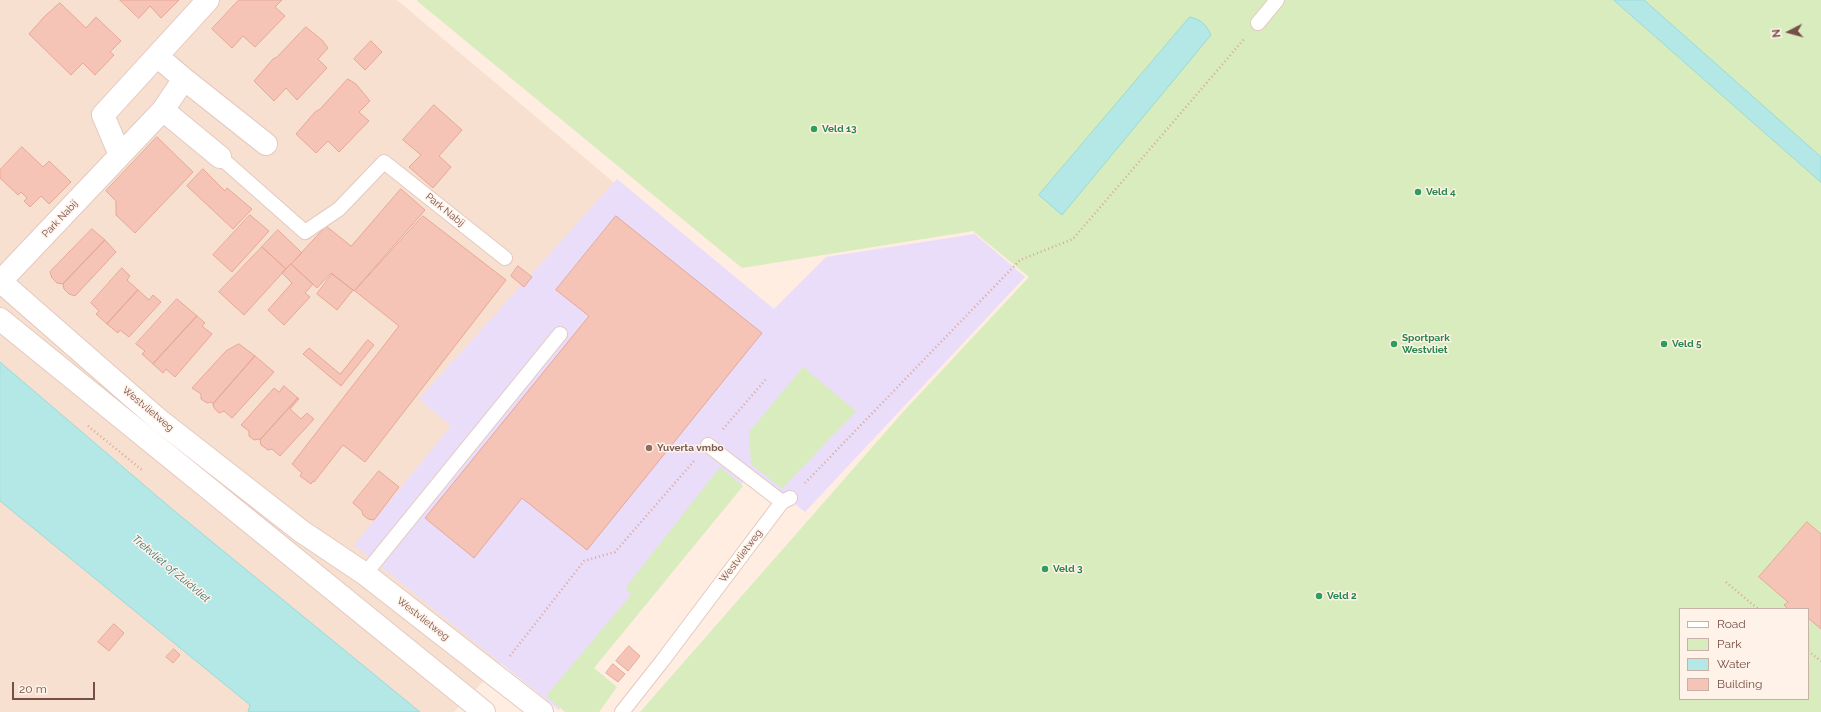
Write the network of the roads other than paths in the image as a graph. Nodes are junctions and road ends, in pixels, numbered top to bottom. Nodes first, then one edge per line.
1 (208, 0) edge
2 (1277, 0) edge
3 (1258, 23) road end
4 (157, 56) junction
5 (184, 80) junction
6 (163, 110) junction
7 (266, 144) dead end
8 (120, 155) junction
9 (220, 157) joint
10 (505, 258) dead end
11 (0, 282) edge
12 (0, 319) edge
13 (560, 334) dead end
14 (708, 445) road end
15 (301, 531) junction
16 (284, 550) junction
17 (365, 574) junction
18 (484, 712) edge
19 (542, 712) edge
20 (622, 712) edge

1 - 4 street
2 - 3 lane
4 - 5 street
4 - 8 street
5 - 6 street, Park Nabij
5 - 7 street
6 - 8 street, Park Nabij
6 - 9 street
8 - 11 street, Park Nabij
9 - 10 lane, Park Nabij
11 - 15 street, Westvlietweg
12 - 16 street
13 - 17 lane
14 - 20 lane, Westvlietweg
15 - 16 street
15 - 17 street, Westvlietweg
16 - 18 street
17 - 19 street, Westvlietweg

